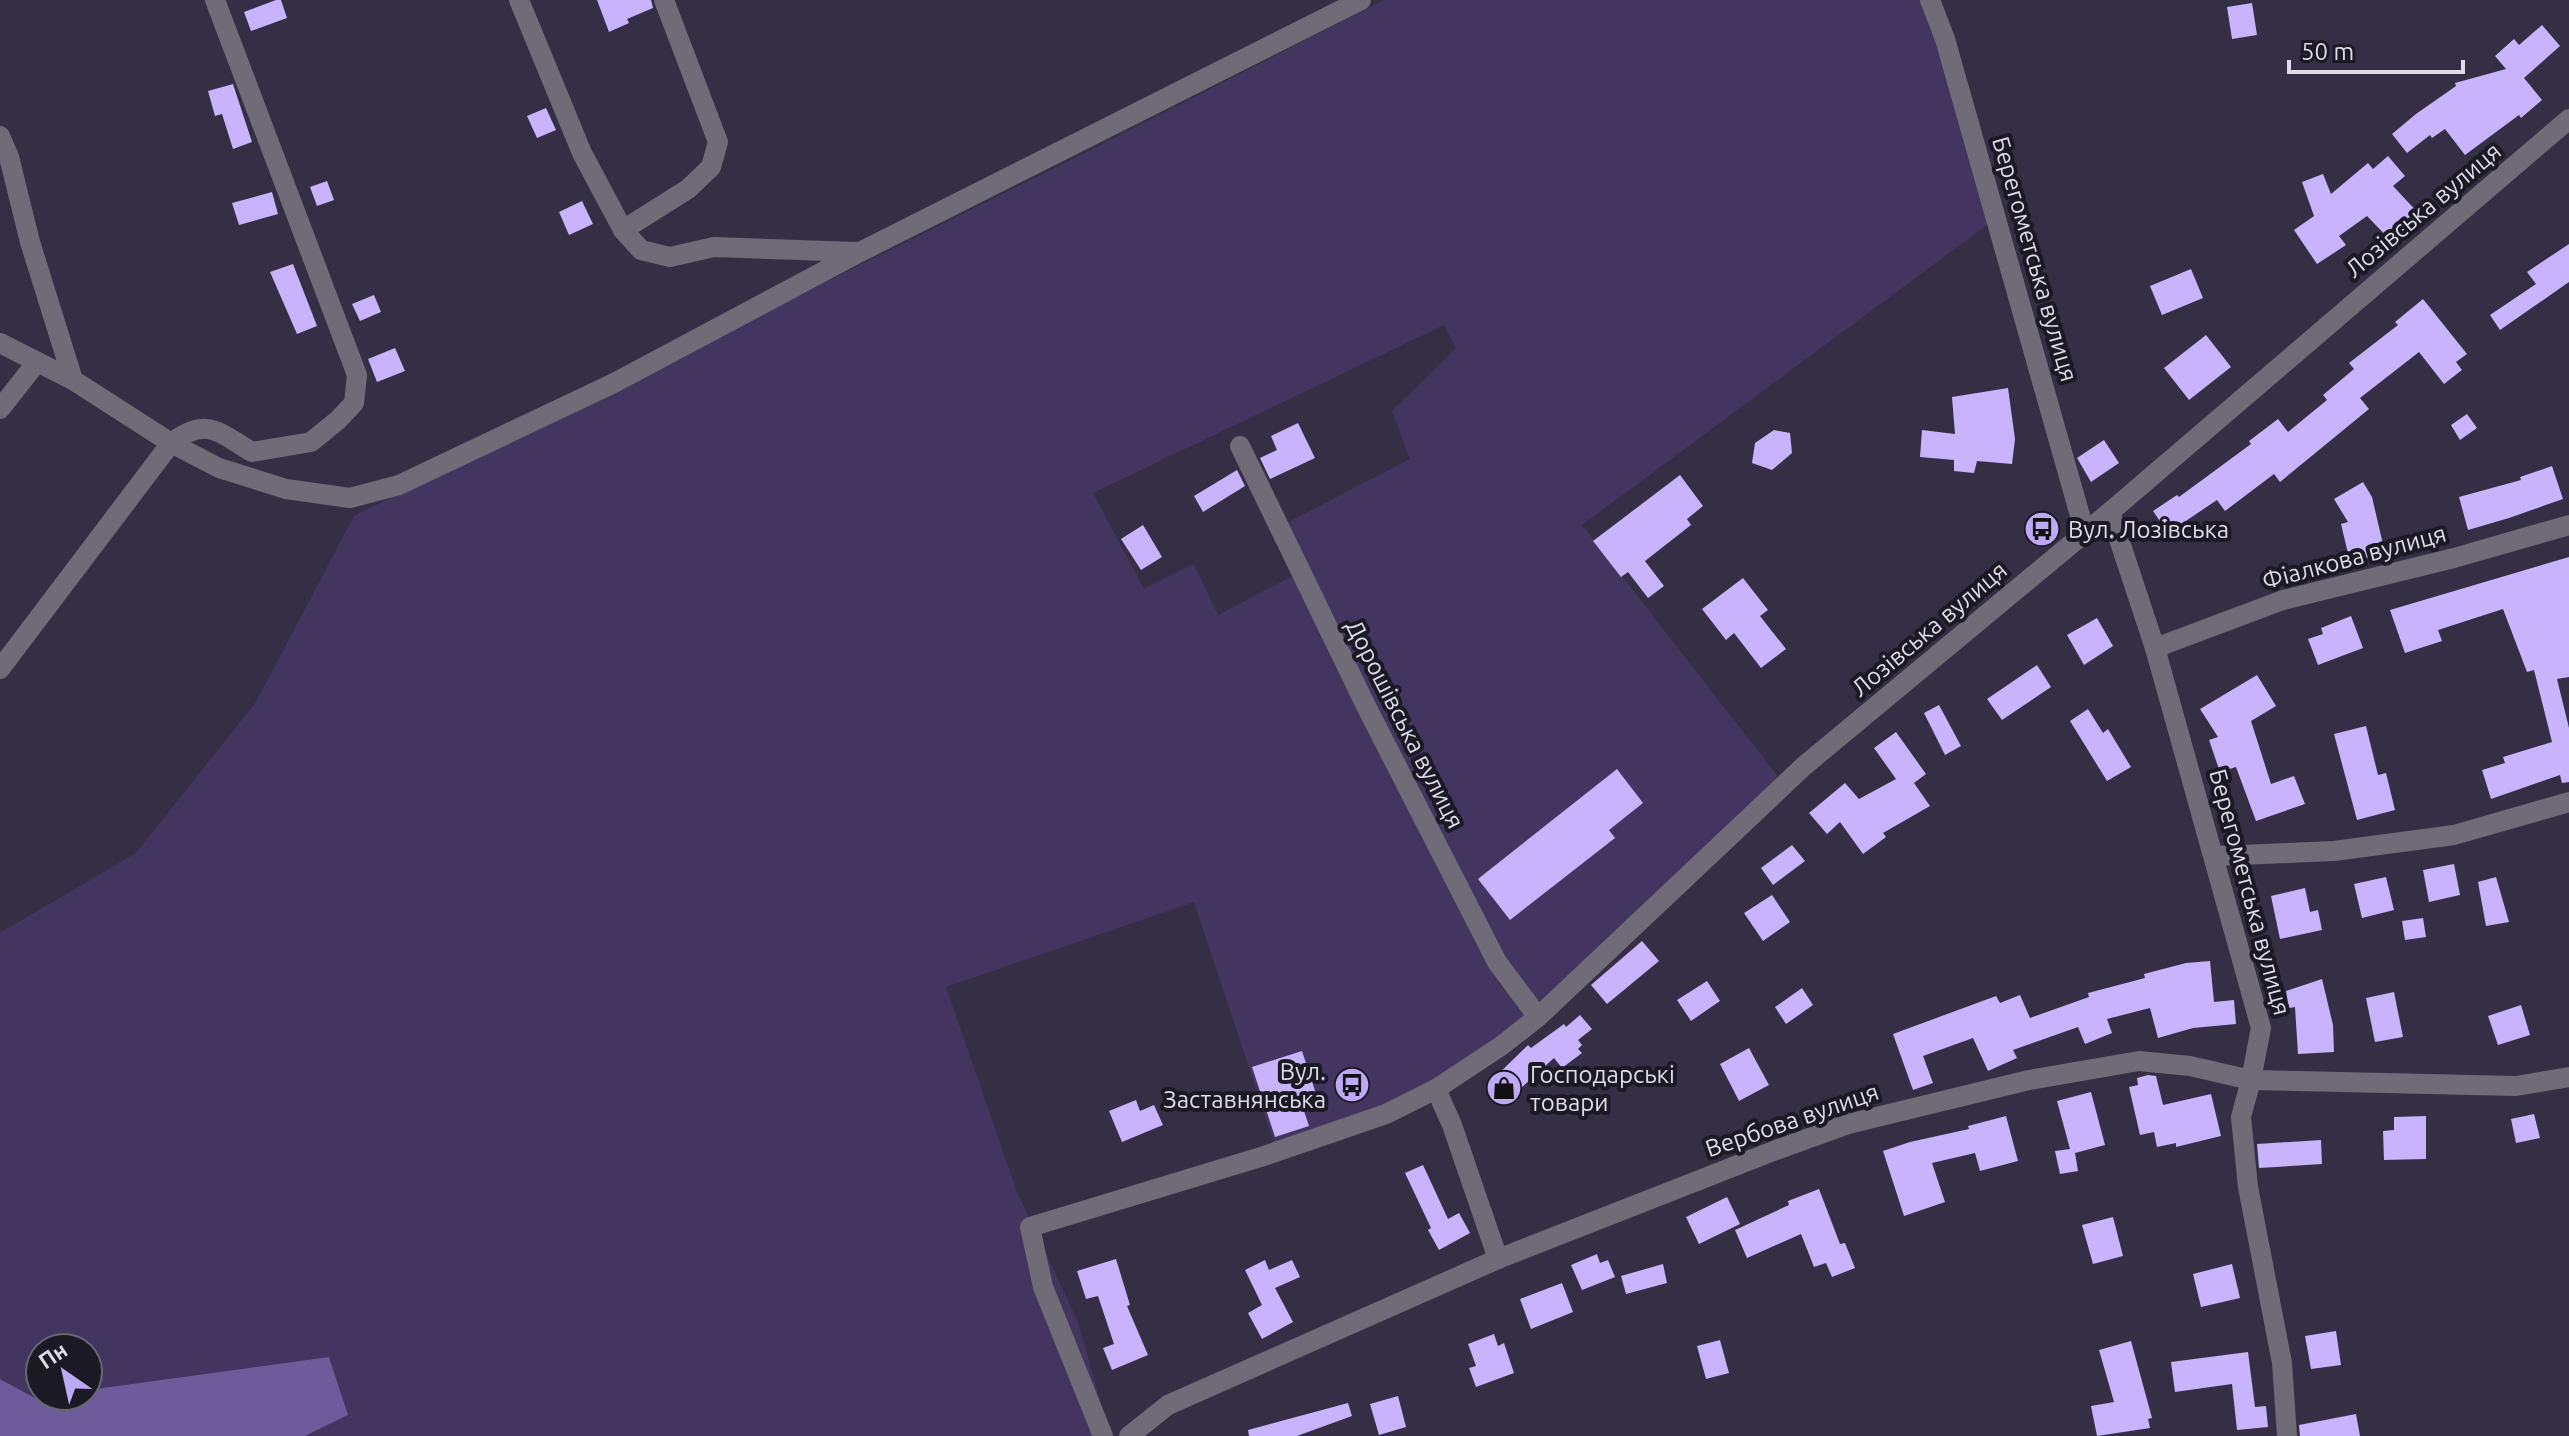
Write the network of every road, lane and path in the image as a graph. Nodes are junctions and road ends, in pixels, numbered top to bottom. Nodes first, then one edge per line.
1 (215, 0) edge
2 (519, 0) edge
3 (664, 0) edge
4 (1361, 0) edge
5 (1930, 0) edge
6 (2569, 119) edge
7 (0, 136) edge
8 (623, 230) junction
9 (860, 252) junction
10 (0, 343) edge
11 (37, 362) junction
12 (73, 380) junction
13 (0, 409) edge
14 (171, 443) junction
15 (1240, 446) dead end
16 (2110, 512) junction
17 (2569, 525) edge
18 (2085, 533) junction
19 (2155, 648) junction
20 (0, 669) edge
21 (2569, 802) edge
22 (2214, 856) junction
23 (1538, 1017) junction
24 (2569, 1077) edge
25 (2251, 1080) junction
26 (1436, 1089) junction
27 (1498, 1259) junction
28 (1103, 1436) edge
29 (1129, 1436) edge
30 (2287, 1436) edge

1 - 14 street
2 - 8 street
3 - 8 street
4 - 9 street
5 - 18 street, Берегометська вулиця
6 - 16 street, Лозівська вулиця
7 - 12 street
8 - 9 street
9 - 14 street
10 - 11 street
11 - 12 street
11 - 13 street
12 - 14 street
14 - 20 street
15 - 23 street, Дорошівська вулиця
16 - 18 street, Лозівська вулиця
16 - 19 street, Берегометська вулиця
17 - 19 street, Фіалкова вулиця
18 - 23 street, Лозівська вулиця
19 - 22 street, Берегометська вулиця
21 - 22 street
22 - 25 street, Берегометська вулиця
23 - 26 street, Лозівська вулиця
24 - 25 street, Вербова вулиця
25 - 27 street, Вербова вулиця
25 - 30 street, Берегометська вулиця
26 - 27 street
26 - 28 street, Лозівська вулиця
27 - 29 street, Вербова вулиця

